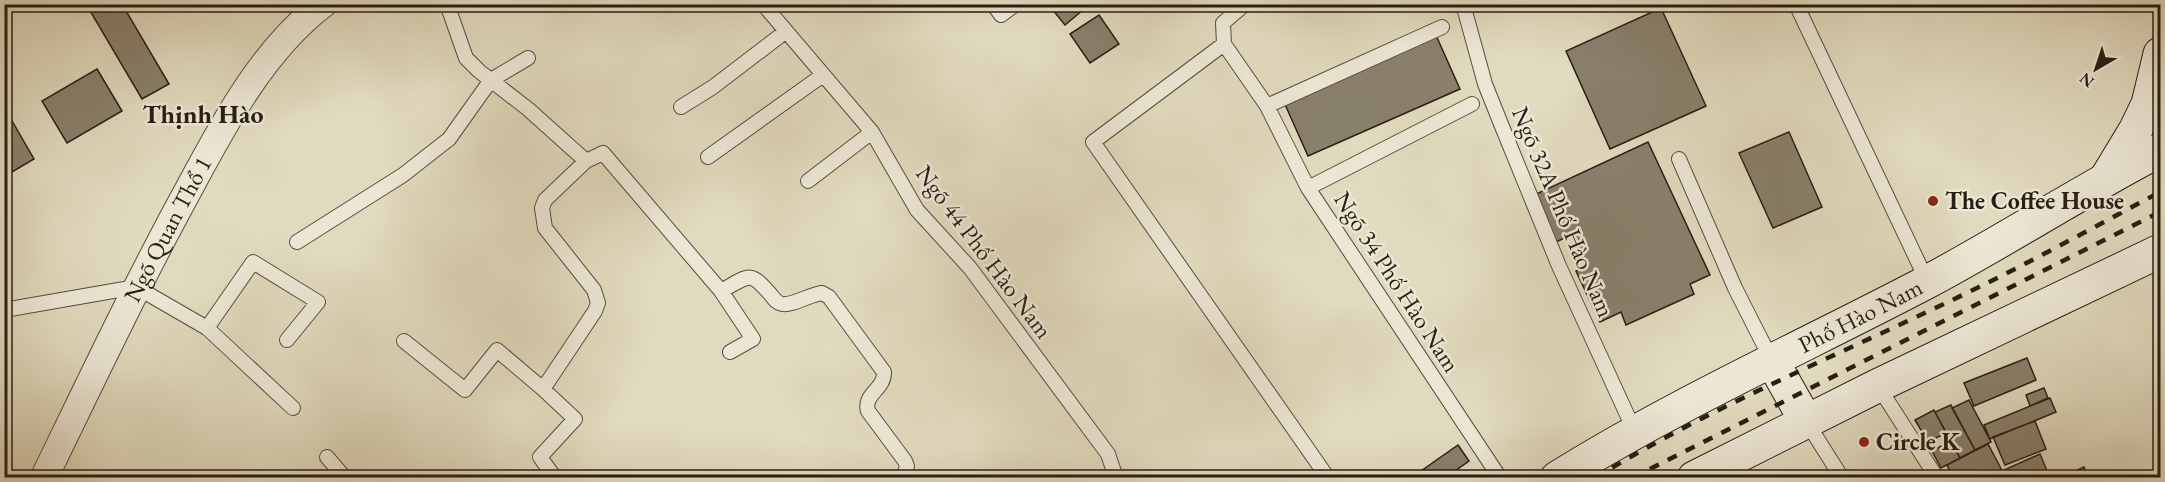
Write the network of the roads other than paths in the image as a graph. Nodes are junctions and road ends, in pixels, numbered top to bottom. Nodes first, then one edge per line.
1 (322, 4) edge
2 (447, 4) edge
3 (763, 4) edge
4 (993, 4) edge
5 (1016, 4) edge
6 (1245, 4) edge
7 (1462, 4) edge
8 (1796, 4) edge
9 (1442, 27) dead end
10 (785, 32) junction
11 (1224, 44) junction
12 (2160, 54) edge
13 (528, 58) dead end
14 (823, 75) junction
15 (491, 80) junction
16 (1472, 104) dead end
17 (1267, 106) junction
18 (681, 107) dead end
19 (872, 132) junction
20 (2160, 150) edge
21 (708, 157) dead end
22 (1679, 159) dead end
23 (586, 161) junction
24 (2107, 177) junction
25 (808, 181) dead end
26 (1308, 188) junction
27 (297, 242) dead end
28 (2160, 251) edge
29 (1927, 281) junction
30 (136, 287) junction
31 (721, 291) junction
32 (4, 310) edge
33 (207, 328) junction
34 (287, 340) dead end
35 (404, 341) dead end
36 (730, 352) dead end
37 (1771, 359) junction
38 (1877, 386) junction
39 (543, 388) junction
40 (293, 408) dead end
41 (1806, 421) junction
42 (1635, 432) junction
43 (327, 457) dead end
44 (44, 477) edge
45 (345, 477) edge
46 (555, 477) edge
47 (903, 477) edge
48 (1116, 477) edge
49 (1328, 477) edge
50 (1500, 477) edge
51 (1557, 477) edge
52 (1694, 477) edge
53 (1842, 477) edge
54 (1937, 477) edge

1 - 30 street, Ngõ Quan Thổ 1
2 - 15 lane
3 - 10 lane, Ngõ 44 Phố Hào Nam
4 - 5 lane
6 - 11 lane
7 - 42 lane, Ngõ 32A Phố Hào Nam
8 - 29 lane
9 - 17 lane
10 - 14 lane, Ngõ 44 Phố Hào Nam
10 - 18 lane
11 - 17 lane, Ngõ 34 Phố Hào Nam
11 - 49 lane
12 - 24 main road
13 - 15 lane
14 - 19 lane, Ngõ 44 Phố Hào Nam
14 - 21 lane
15 - 23 lane
15 - 27 lane
16 - 26 lane
17 - 26 lane, Ngõ 34 Phố Hào Nam
19 - 25 lane
19 - 48 lane, Ngõ 44 Phố Hào Nam
20 - 24 main road, Phố Hào Nam
22 - 37 lane
23 - 31 lane
23 - 39 lane
24 - 29 main road, Phố Hào Nam
26 - 50 lane, Ngõ 34 Phố Hào Nam
28 - 38 main road
29 - 37 main road, Phố Hào Nam
30 - 32 lane
30 - 33 lane
30 - 44 street, Ngõ Quan Thổ 1
31 - 36 lane
31 - 47 lane
33 - 34 lane
33 - 40 lane
35 - 39 lane
37 - 41 main road
37 - 42 main road, Phố Hào Nam
38 - 41 main road
38 - 54 lane
39 - 46 lane
41 - 52 main road
41 - 53 lane
42 - 51 main road, Phố Hào Nam
43 - 45 lane

